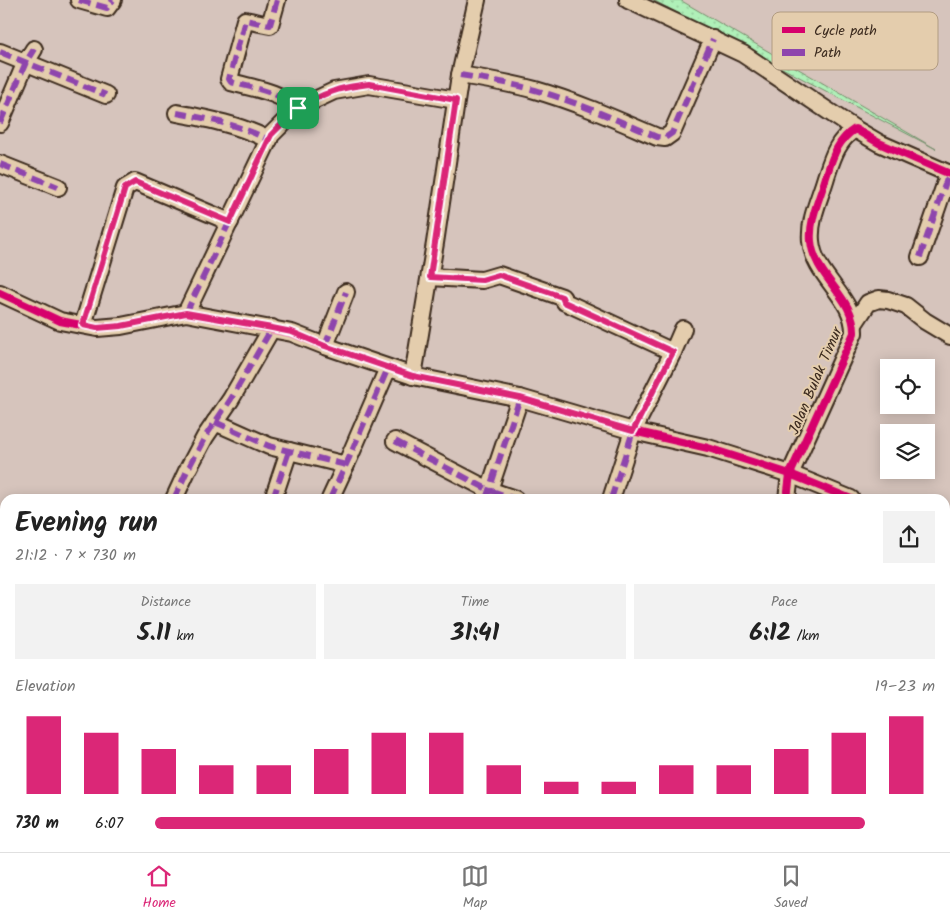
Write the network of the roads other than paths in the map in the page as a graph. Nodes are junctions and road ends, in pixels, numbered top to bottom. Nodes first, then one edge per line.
1 (79, 0) edge
2 (113, 0) edge
3 (277, 0) edge
4 (477, 0) edge
5 (628, 0) edge
6 (713, 39) junction
7 (0, 52) edge
8 (30, 56) junction
9 (460, 75) junction
10 (106, 95) dead end
11 (456, 100) junction
12 (298, 108) junction
13 (177, 113) dead end
14 (0, 123) edge
15 (855, 129) junction
16 (269, 140) junction
17 (0, 164) edge
18 (950, 174) edge
19 (58, 187) dead end
20 (230, 222) junction
21 (920, 258) dead end
22 (430, 277) junction
23 (346, 292) dead end
24 (0, 293) edge
25 (186, 313) junction
26 (854, 324) junction
27 (83, 325) junction
28 (272, 328) junction
29 (683, 329) dead end
30 (950, 336) edge
31 (325, 346) junction
32 (673, 352) junction
33 (388, 368) junction
34 (413, 376) junction
35 (520, 398) junction
36 (215, 422) junction
37 (633, 431) junction
38 (395, 441) dead end
39 (289, 451) junction
40 (346, 465) junction
41 (790, 474) junction
42 (176, 494) edge
43 (275, 494) edge
44 (332, 494) edge
45 (488, 494) edge
46 (613, 494) edge
47 (787, 494) edge
48 (839, 494) edge

1 - 2 street
3 - 12 street
4 - 9 street
5 - 6 street
6 - 9 street
6 - 15 street
7 - 8 street
8 - 10 street
8 - 14 street
9 - 11 street
11 - 12 street
11 - 22 street
12 - 16 street
13 - 16 street
15 - 18 street
15 - 26 street, Jalan Bulak Timur
16 - 20 street
17 - 19 street
18 - 21 street
20 - 25 street
20 - 27 street
22 - 32 street
22 - 34 street
23 - 31 street
24 - 27 street
25 - 27 street
25 - 28 street
26 - 30 street
26 - 41 street, Jalan Bulak Timur
28 - 31 street
28 - 36 street
29 - 32 street
31 - 33 street
32 - 37 street
33 - 34 street
33 - 40 street
34 - 35 street
35 - 37 street
35 - 45 street
36 - 39 street
36 - 42 street
37 - 41 street
37 - 46 street
38 - 45 street
39 - 40 street
39 - 43 street
40 - 44 street
41 - 47 street, Jalan Bulak Timur
41 - 48 street

